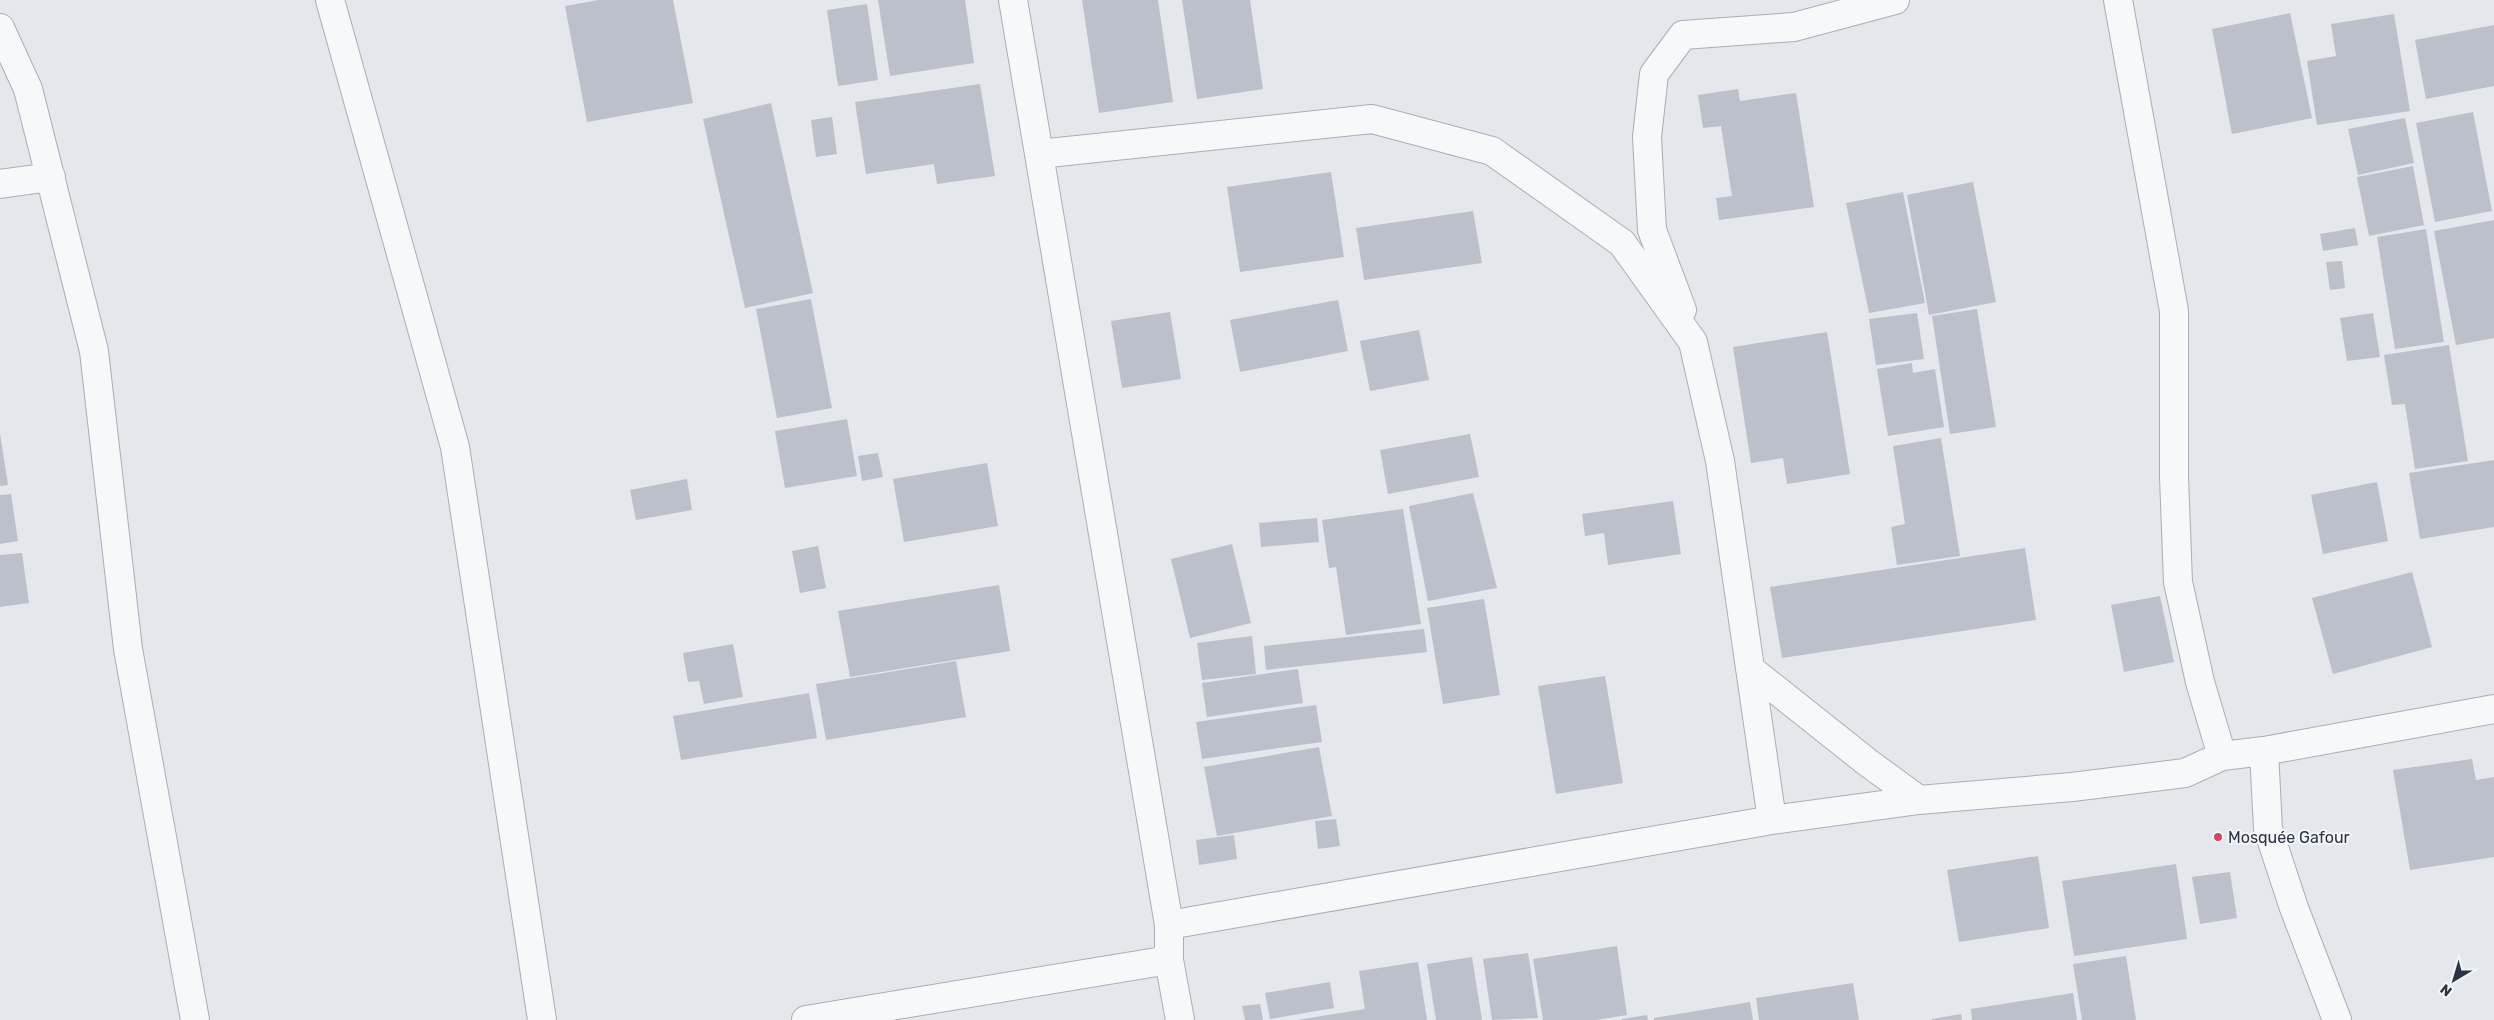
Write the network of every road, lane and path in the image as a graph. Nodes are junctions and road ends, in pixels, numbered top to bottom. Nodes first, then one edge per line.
1 (330, 0) edge
2 (1013, 0) edge
3 (1895, 0) edge
4 (2118, 0) edge
5 (0, 28) edge
6 (1039, 154) junction
7 (51, 178) junction
8 (0, 184) edge
9 (1694, 342) junction
10 (1750, 669) junction
11 (2494, 709) edge
12 (2264, 752) junction
13 (2222, 756) junction
14 (1918, 800) junction
15 (1772, 820) junction
16 (1169, 925) junction
17 (1169, 960) junction
18 (195, 1020) edge
19 (542, 1020) edge
20 (806, 1020) edge
21 (1180, 1020) edge
22 (2337, 1020) edge

1 - 19 street
2 - 6 street
3 - 9 street
4 - 13 street
5 - 7 street
6 - 9 street
6 - 16 street
7 - 8 street
7 - 18 street
9 - 10 street
10 - 14 street
10 - 15 street
11 - 12 street
12 - 13 street
12 - 22 street
13 - 14 street
14 - 15 street
15 - 16 street
16 - 17 street
17 - 20 street
17 - 21 street

